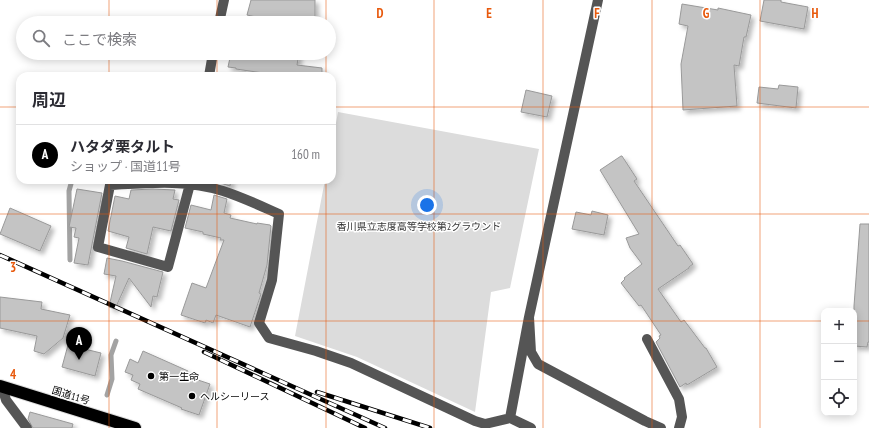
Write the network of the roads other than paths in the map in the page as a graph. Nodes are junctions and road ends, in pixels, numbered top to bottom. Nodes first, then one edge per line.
1 (224, 0) edge
2 (598, 0) edge
3 (221, 16) edge
4 (212, 60) edge
5 (210, 72) edge
6 (127, 184) edge
7 (189, 184) edge
8 (198, 184) edge
9 (529, 317) junction
10 (647, 339) dead end
11 (1, 386) edge
12 (510, 418) junction
13 (644, 425) edge
14 (27, 428) edge
15 (136, 428) edge
16 (531, 428) edge
17 (661, 428) edge
18 (679, 428) edge

1 - 3 street
2 - 9 street
4 - 5 street
6 - 7 street
8 - 12 street
9 - 12 street
9 - 13 street
10 - 18 street
11 - 14 street
11 - 15 highway, 国道11号
12 - 16 street
13 - 17 street

